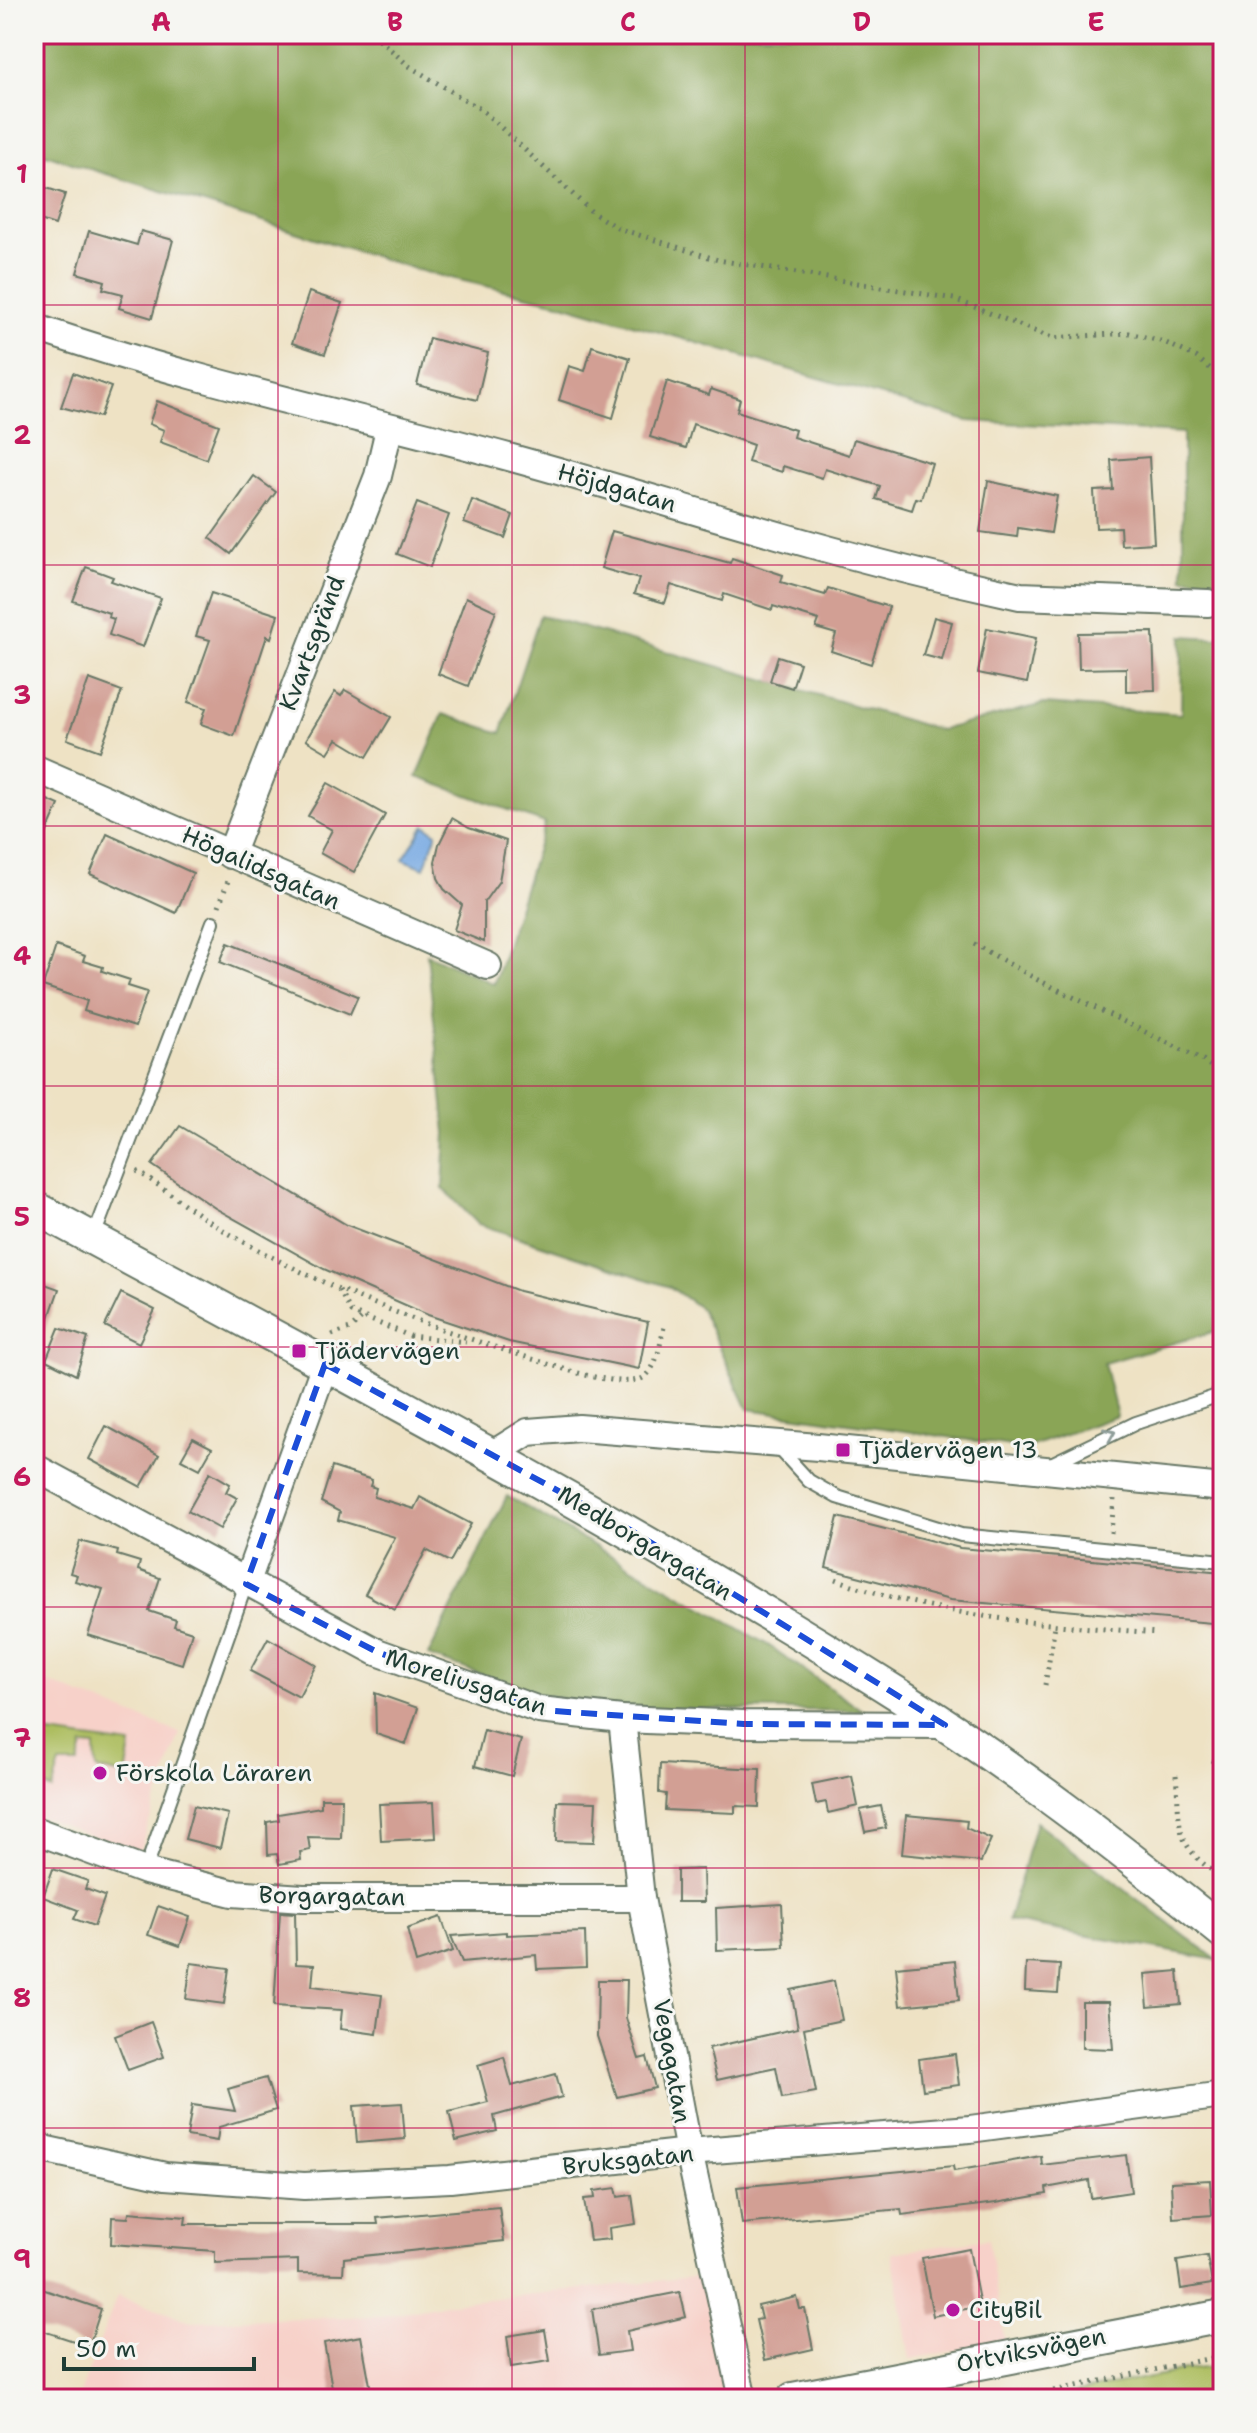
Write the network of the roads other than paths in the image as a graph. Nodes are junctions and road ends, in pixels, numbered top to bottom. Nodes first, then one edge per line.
1 (34, 327) edge
2 (389, 429) junction
3 (1208, 603) dead end
4 (34, 768) edge
5 (231, 862) junction
6 (213, 922) road end
7 (488, 966) dead end
8 (34, 1207) edge
9 (92, 1239) junction
10 (322, 1352) junction
11 (1223, 1394) edge
12 (775, 1444) junction
13 (493, 1454) junction
14 (34, 1467) edge
15 (1041, 1470) junction
16 (1223, 1488) edge
17 (1223, 1561) edge
18 (246, 1584) junction
19 (622, 1719) junction
20 (945, 1725) junction
21 (34, 1830) edge
22 (145, 1871) junction
23 (641, 1898) junction
24 (1223, 1932) edge
25 (1223, 2095) edge
26 (35, 2149) edge
27 (689, 2152) junction
28 (1223, 2316) edge
29 (743, 2399) edge
30 (793, 2399) edge

1 - 2 street, Höjdgatan
2 - 3 street, Höjdgatan
2 - 5 street, Kvartsgränd
4 - 5 street, Högalidsgatan
5 - 7 street, Högalidsgatan
6 - 9 lane
8 - 9 street, Medborgargatan
9 - 10 street, Medborgargatan
10 - 13 street, Medborgargatan
10 - 18 street
15 -> 11 lane
12 - 13 street
12 - 15 street
12 - 17 lane
13 - 20 street, Medborgargatan
14 - 18 street, Moreliusgatan
15 - 16 street
18 - 19 street, Moreliusgatan
18 - 22 lane
19 - 20 street, Moreliusgatan
19 - 23 street, Vegagatan
20 - 24 street, Medborgargatan
21 - 22 street, Borgargatan
22 - 23 street, Borgargatan
23 - 27 street, Vegagatan
25 - 27 street, Bruksgatan
26 - 27 street, Bruksgatan
27 - 29 street, Vegagatan
28 - 30 street, Ortviksvägen

